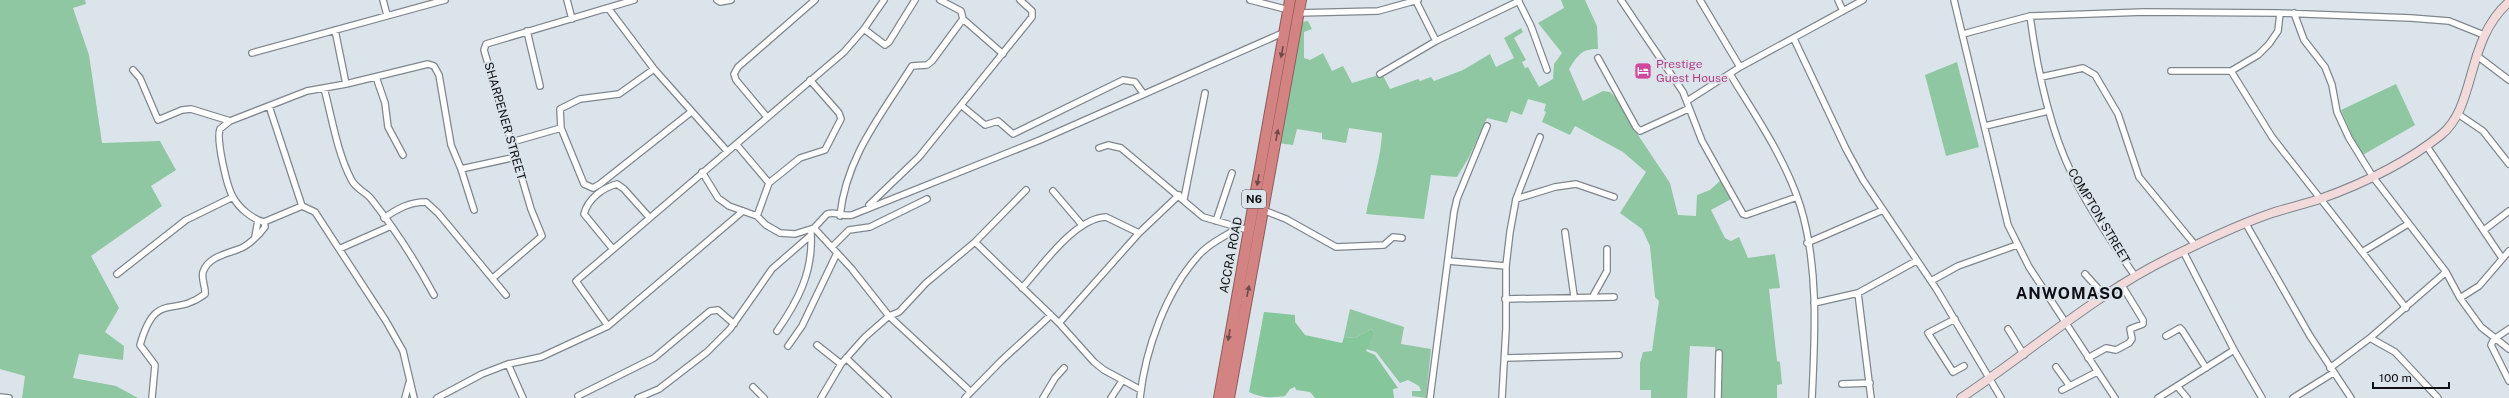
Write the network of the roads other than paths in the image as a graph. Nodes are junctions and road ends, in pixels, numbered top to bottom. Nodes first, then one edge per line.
1 (383, 0) edge
2 (445, 0) edge
3 (567, 0) edge
4 (634, 0) edge
5 (717, 0) edge
6 (731, 0) edge
7 (815, 0) edge
8 (884, 0) edge
9 (915, 0) edge
10 (940, 0) edge
11 (1020, 0) edge
12 (1250, 0) edge
13 (1290, 0) edge
14 (1300, 0) edge
15 (1622, 0) edge
16 (1700, 0) edge
17 (1838, 0) edge
18 (1863, 0) edge
19 (1954, 0) edge
20 (1417, 1) edge
21 (1518, 1) edge
22 (2509, 2) edge
23 (608, 8) junction
24 (2502, 8) junction
25 (1843, 11) junction
26 (1294, 12) junction
27 (2280, 12) junction
28 (2294, 13) junction
29 (2509, 13) edge
30 (387, 16) junction
31 (2030, 16) junction
32 (572, 19) junction
33 (963, 19) junction
34 (864, 29) junction
35 (335, 30) junction
36 (527, 32) junction
37 (1286, 32) junction
38 (1963, 34) junction
39 (2484, 34) junction
40 (1794, 39) junction
41 (1436, 41) junction
42 (252, 53) dead end
43 (1003, 54) junction
44 (2476, 55) junction
45 (1598, 58) dead end
46 (1740, 66) junction
47 (654, 69) junction
48 (133, 70) dead end
49 (1547, 70) dead end
50 (2171, 71) dead end
51 (2231, 71) junction
52 (1380, 74) dead end
53 (1730, 74) junction
54 (2041, 76) junction
55 (376, 77) junction
56 (810, 80) junction
57 (2509, 80) edge
58 (346, 84) junction
59 (540, 86) dead end
60 (324, 88) junction
61 (1143, 93) junction
62 (1205, 93) dead end
63 (1687, 101) junction
64 (269, 106) junction
65 (962, 106) junction
66 (1688, 109) junction
67 (2048, 111) junction
68 (691, 112) junction
69 (2458, 114) junction
70 (767, 117) junction
71 (230, 121) junction
72 (1487, 126) dead end
73 (1985, 126) junction
74 (561, 128) junction
75 (1540, 137) dead end
76 (512, 142) junction
77 (736, 144) junction
78 (2426, 146) junction
79 (1099, 148) dead end
80 (727, 151) junction
81 (403, 155) dead end
82 (516, 157) junction
83 (2509, 164) edge
84 (461, 170) junction
85 (702, 172) junction
86 (1232, 173) dead end
87 (2373, 177) junction
88 (770, 183) junction
89 (1026, 190) dead end
90 (1053, 191) dead end
91 (1178, 195) junction
92 (233, 197) junction
93 (1614, 197) dead end
94 (1797, 197) junction
95 (2321, 198) junction
96 (927, 199) dead end
97 (1516, 199) junction
98 (1184, 200) junction
99 (302, 206) junction
100 (866, 208) junction
101 (474, 210) dead end
102 (1263, 210) junction
103 (1883, 210) junction
104 (743, 211) junction
105 (2509, 211) edge
106 (757, 216) junction
107 (840, 216) junction
108 (649, 217) junction
109 (384, 218) junction
110 (261, 221) junction
111 (1216, 221) junction
112 (2246, 224) junction
113 (2408, 224) junction
114 (1082, 225) junction
115 (391, 226) junction
116 (1243, 229) junction
117 (2484, 230) junction
118 (812, 231) junction
119 (1565, 232) dead end
120 (1139, 233) junction
121 (1402, 238) dead end
122 (975, 242) junction
123 (1808, 243) junction
124 (2017, 245) junction
125 (2196, 246) junction
126 (832, 247) junction
127 (612, 248) junction
128 (339, 249) junction
129 (1607, 249) dead end
130 (2183, 251) junction
131 (2509, 251) edge
132 (2362, 252) junction
133 (837, 253) junction
134 (2502, 258) junction
135 (1448, 261) junction
136 (1916, 261) junction
137 (1506, 266) junction
138 (2446, 272) junction
139 (117, 274) dead end
140 (2085, 274) dead end
141 (2135, 276) junction
142 (493, 278) junction
143 (1931, 281) junction
144 (2121, 284) junction
145 (1022, 288) junction
146 (1858, 293) junction
147 (434, 295) dead end
148 (506, 295) dead end
149 (2104, 295) junction
150 (1574, 296) junction
151 (1593, 296) junction
152 (1614, 297) dead end
153 (2460, 298) junction
154 (1505, 299) junction
155 (1814, 303) junction
156 (2406, 308) junction
157 (1233, 312) junction
158 (1051, 315) junction
159 (1243, 315) junction
160 (889, 316) junction
161 (1955, 319) junction
162 (1059, 323) junction
163 (734, 324) junction
164 (2065, 325) junction
165 (608, 326) junction
166 (2008, 329) dead end
167 (2509, 329) edge
168 (777, 331) dead end
169 (2166, 336) dead end
170 (2370, 338) junction
171 (2494, 339) junction
172 (817, 345) dead end
173 (788, 346) dead end
174 (2509, 349) edge
175 (2234, 350) junction
176 (1719, 353) dead end
177 (1619, 355) dead end
178 (2024, 355) junction
179 (846, 358) junction
180 (1505, 358) junction
181 (2088, 358) junction
182 (508, 364) junction
183 (842, 364) junction
184 (1964, 366) dead end
185 (2056, 367) dead end
186 (1064, 368) dead end
187 (2206, 368) junction
188 (2331, 370) junction
189 (2097, 372) junction
190 (1991, 378) junction
191 (1122, 381) junction
192 (2509, 381) edge
193 (409, 383) junction
194 (1870, 383) junction
195 (1842, 384) dead end
196 (2069, 385) junction
197 (2177, 386) junction
198 (753, 387) dead end
199 (1141, 390) junction
200 (2062, 390) dead end
201 (971, 392) junction
202 (578, 396) dead end
203 (0, 398) edge
204 (9, 398) edge
205 (152, 398) edge
206 (405, 398) edge
207 (414, 398) edge
208 (437, 398) edge
209 (523, 398) edge
210 (638, 398) edge
211 (764, 398) edge
212 (821, 398) edge
213 (888, 398) edge
214 (965, 398) edge
215 (1043, 398) edge
216 (1111, 398) edge
217 (1140, 398) edge
218 (1219, 398) edge
219 (1229, 398) edge
220 (1430, 398) edge
221 (1502, 398) edge
222 (1718, 398) edge
223 (1812, 398) edge
224 (1871, 398) edge
225 (1961, 398) edge
226 (2001, 398) edge
227 (2114, 398) edge
228 (2158, 398) edge
229 (2187, 398) edge
230 (2262, 398) edge
231 (2293, 398) edge
232 (2351, 398) edge
233 (2438, 398) edge

1 - 30 street
2 - 30 street
3 - 32 street
4 - 23 street, SHARPENER STREET
5 - 6 street
7 - 70 street
8 - 34 street
9 - 34 street
10 - 33 street
11 - 43 street
12 - 26 street
13 - 26 highway, ACCRA ROAD / N6
14 - 26 highway, ACCRA ROAD / N6
15 - 63 street
16 - 46 street
17 - 25 street
18 - 25 street
19 - 38 street
20 - 26 street
20 - 41 street
21 - 41 street
21 - 49 street
22 - 24 street
23 - 32 street, SHARPENER STREET
23 - 47 street
24 - 29 street
24 - 39 street
25 - 40 street
26 - 37 highway, ACCRA ROAD / N6
102 -> 26 highway, ACCRA ROAD / N6
27 - 28 street
27 - 31 street
27 - 51 street
28 - 39 street
28 - 87 street
30 - 35 street
31 - 38 street
31 - 54 street, COMPTON STREET
32 - 36 street, SHARPENER STREET
33 - 43 street
33 - 107 street
34 - 56 street
35 - 42 street
35 - 58 street
36 - 59 street
36 - 76 street, SHARPENER STREET
37 - 61 street
37 -> 116 highway, ACCRA ROAD / N6
38 - 73 street
39 - 44 street
40 - 46 street
40 - 103 street
41 - 52 street
43 - 65 street
44 - 57 street
44 - 69 street
45 - 66 street
46 - 53 street
47 - 68 street
47 - 74 street
48 - 71 street
50 - 51 street
51 - 95 street
53 - 63 street
53 - 94 street
54 - 67 street, COMPTON STREET
54 - 125 street
55 - 58 street
55 - 81 street
55 - 84 street
56 - 70 street
56 - 88 street
58 - 60 street
60 - 64 street
60 - 109 street
61 - 65 street
61 - 100 street
62 - 98 street
63 - 66 street
64 - 71 street
64 - 99 street
65 - 100 street
66 - 94 street
67 - 73 street
67 - 141 street, COMPTON STREET
68 - 74 street
68 - 80 street
69 - 78 street
69 - 83 street
70 - 77 street
71 - 92 street
72 - 135 street
73 - 124 street
74 - 76 street
75 - 97 street
76 - 82 street, SHARPENER STREET
77 - 80 street
77 - 88 street
78 - 87 street
78 - 117 street
79 - 91 street
80 - 85 street
82 - 84 street
82 - 142 street, SHARPENER STREET
84 - 101 street
85 - 104 street
85 - 108 street
86 - 111 street
87 - 95 street
87 - 113 street
88 - 106 street
89 - 122 street
90 - 114 street
91 - 98 street
91 - 120 street
92 - 110 street
92 - 139 street
93 - 97 street
94 - 123 street
95 - 112 street
95 - 132 street
96 - 126 street
97 - 137 street
98 - 111 street
99 - 110 street
99 - 128 street
100 - 107 street
102 - 121 street
159 -> 102 highway, ACCRA ROAD / N6
103 - 123 street
103 - 136 street
104 - 106 street
104 - 165 street
105 - 117 street
106 - 118 street
107 - 118 street
108 - 127 street
108 - 127 street
109 - 115 street
109 - 142 street
110 - 205 street
111 - 116 street
112 - 125 street
112 - 188 street
113 - 132 street
113 - 138 street
114 - 120 street
114 - 145 street
115 - 128 street
115 - 147 street
116 - 157 highway, ACCRA ROAD / N6
116 - 199 street
117 - 134 street
118 - 126 street
118 - 163 street
118 - 168 street
119 - 150 street
120 - 162 street
122 - 145 street
122 - 160 street
123 - 155 street
124 - 143 street
124 - 164 street
125 - 130 street
126 - 133 street
127 - 165 street
128 - 193 street
129 - 151 street
130 - 141 street
130 - 175 street
131 - 134 street
132 - 156 street
133 - 160 street
133 - 173 street
134 - 153 street
135 - 137 street
135 - 220 street
136 - 143 street
136 - 146 street
137 - 154 street
138 - 153 street
138 - 156 street
140 - 149 street
141 - 144 street
142 - 148 street
143 - 161 street
144 - 149 street
144 - 181 street
145 - 158 street
146 - 155 street
146 - 194 street
149 - 164 street
150 - 151 street
150 - 154 street
151 - 152 street
153 - 171 street
154 - 180 street
155 - 223 street
156 - 170 street
157 - 159 highway
157 -> 218 highway, ACCRA ROAD / N6
158 - 162 street
158 - 201 street
159 - 219 highway, ACCRA ROAD / N6
160 - 179 street
160 - 201 street
161 - 184 street
161 - 190 street
162 - 191 street
163 - 202 street
163 - 210 street
164 - 178 street
164 - 181 street
165 - 182 street
166 - 178 street
167 - 171 street
169 - 187 street
170 - 188 street
170 - 233 street
171 - 174 street
171 - 192 street
172 - 183 street
175 - 187 street
175 - 230 street
176 - 222 street
177 - 180 street
178 - 190 street
179 - 183 street
179 - 213 street
180 - 221 street
181 - 189 street
182 - 208 street
182 - 209 street
183 - 212 street
185 - 196 street
186 - 215 street
187 - 197 street
188 - 231 street
188 - 232 street
189 - 196 street
189 - 227 street
190 - 225 street
190 - 226 street
191 - 199 street
191 - 216 street
193 - 206 street
193 - 207 street
194 - 195 street
194 - 224 street
196 - 200 street
197 - 228 street
197 - 229 street
198 - 211 street
199 - 217 street
201 - 214 street
203 - 204 street

